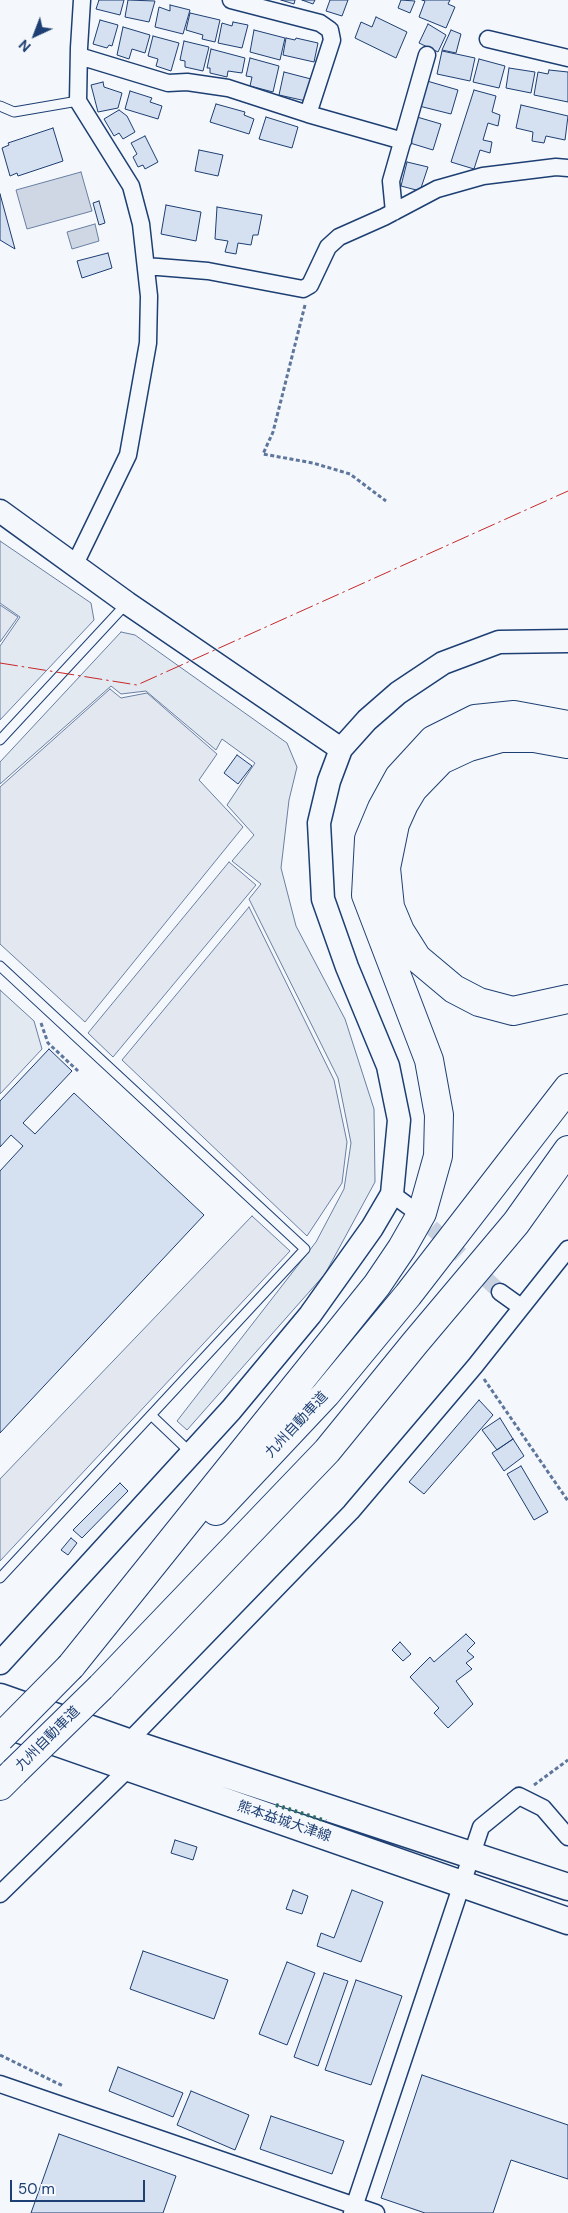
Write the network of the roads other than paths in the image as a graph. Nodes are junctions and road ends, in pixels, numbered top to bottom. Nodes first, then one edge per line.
1 (82, 0) edge
2 (231, 0) edge
3 (488, 39) dead end
4 (427, 55) dead end
5 (79, 56) junction
6 (568, 58) edge
7 (78, 101) junction
8 (0, 106) edge
9 (308, 114) junction
10 (402, 141) junction
11 (568, 168) edge
12 (394, 212) junction
13 (146, 266) junction
14 (0, 512) edge
15 (75, 564) junction
16 (127, 603) junction
17 (568, 641) edge
18 (568, 725) edge
19 (0, 740) edge
20 (568, 744) edge
21 (341, 748) junction
22 (0, 966) edge
23 (568, 999) edge
24 (568, 1088) edge
25 (568, 1150) edge
26 (568, 1174) edge
27 (392, 1194) junction
28 (411, 1208) tunnel mouth
29 (516, 1223) junction
30 (568, 1249) edge
31 (500, 1292) tunnel mouth
32 (521, 1307) junction
33 (151, 1415) junction
34 (191, 1453) junction
35 (0, 1578) edge
36 (5, 1658) edge
37 (71, 1666) junction
38 (0, 1697) edge
39 (0, 1723) edge
40 (0, 1738) edge
41 (128, 1742) junction
42 (130, 1767) junction
43 (7, 1779) edge
44 (568, 1837) edge
45 (472, 1855) junction
46 (463, 1885) junction
47 (568, 1888) edge
48 (0, 1894) edge
49 (568, 1921) edge
50 (0, 2084) edge
51 (353, 2210) edge
52 (376, 2213) edge

1 - 5 street
2 - 9 street
3 - 6 street
4 - 10 street
5 - 7 street
5 - 9 street
7 - 8 lane
7 - 13 street
9 - 10 street
10 - 12 street
11 - 12 street
12 - 13 street
13 - 15 street
14 - 15 street
15 - 16 street
16 - 19 lane
16 - 21 street
17 - 21 street
18 - 37 highway
20 - 23 highway
21 - 27 street
22 - 33 lane
24 - 37 highway, 九州自動車道
25 - 29 highway, 九州自動車道
26 - 29 highway
27 - 28 street
27 - 34 street
29 - 43 highway, 九州自動車道, bridge
30 - 32 street
31 - 32 street
32 - 41 street
33 - 34 lane
33 - 35 lane
34 - 36 street
37 - 40 highway, 九州自動車道, bridge
38 - 41 main road, 熊本益城大津線
39 - 42 main road, 熊本益城大津線
41 - 45 main road, 熊本益城大津線
42 - 46 main road, 熊本益城大津線
42 - 48 street
44 - 45 street
45 - 46 street
45 - 47 main road, 熊本益城大津線
46 - 49 main road, 熊本益城大津線
46 - 51 street
50 - 51 street
51 - 52 street

